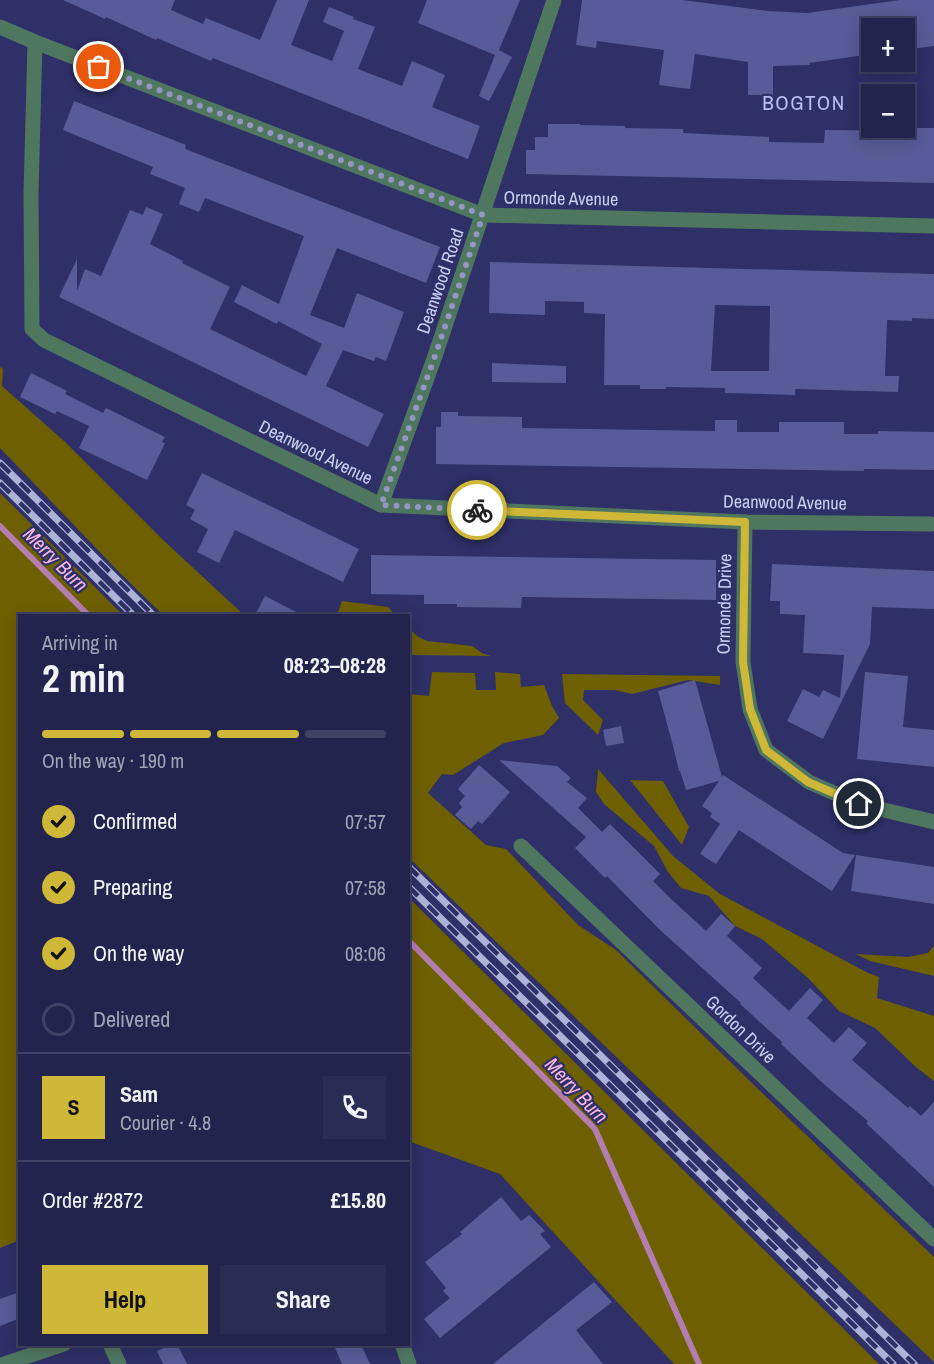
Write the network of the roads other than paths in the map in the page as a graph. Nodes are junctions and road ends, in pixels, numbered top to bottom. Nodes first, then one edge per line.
1 (554, 0) edge
2 (0, 27) edge
3 (35, 42) junction
4 (483, 215) junction
5 (934, 226) edge
6 (381, 505) junction
7 (745, 522) junction
8 (931, 524) dead end
9 (934, 822) edge
10 (520, 846) dead end
11 (934, 1239) edge
12 (58, 1346) edge
13 (111, 1346) edge
14 (403, 1346) edge
15 (4, 1364) edge
16 (119, 1364) edge
17 (409, 1364) edge

1 - 4 street, Deanwood Road
2 - 3 street, Ormonde Avenue
3 - 4 street, Ormonde Avenue
3 - 6 street, Deanwood Avenue
4 - 5 street, Ormonde Avenue
4 - 6 street, Deanwood Road
6 - 7 street, Deanwood Avenue
7 - 8 street, Deanwood Avenue
7 - 9 street, Ormonde Drive
10 - 11 street, Gordon Drive
12 - 15 street
13 - 16 street
14 - 17 street

